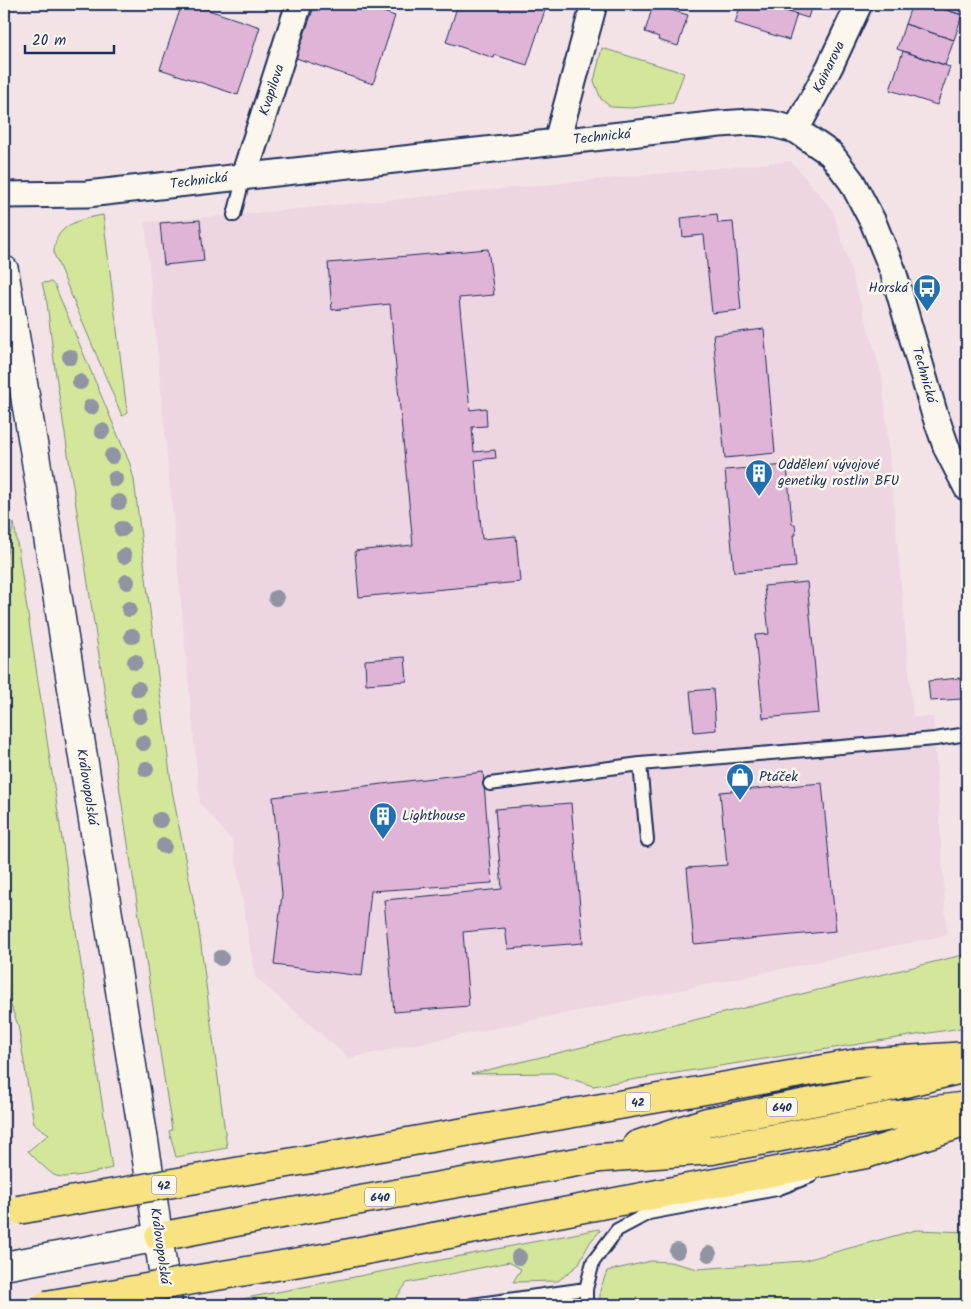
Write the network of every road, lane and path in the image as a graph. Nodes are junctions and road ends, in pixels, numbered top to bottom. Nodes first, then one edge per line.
1 (299, 4) edge
2 (594, 4) edge
3 (859, 4) edge
4 (796, 130) junction
5 (557, 141) junction
6 (244, 176) junction
7 (4, 195) edge
8 (234, 216) dead end
9 (4, 270) edge
10 (967, 488) edge
11 (967, 734) edge
12 (640, 764) junction
13 (490, 784) dead end
14 (648, 840) dead end
15 (967, 1056) edge
16 (967, 1068) edge
17 (967, 1106) edge
18 (967, 1122) edge
19 (866, 1154) junction
20 (600, 1158) junction
21 (11, 1211) edge
22 (159, 1237) junction
23 (4, 1266) edge
24 (586, 1289) junction
25 (544, 1300) edge
26 (46, 1305) edge
27 (168, 1305) edge
28 (472, 1305) edge
29 (586, 1305) edge

1 - 6 street, Kvapilova
2 - 5 street
3 - 4 street, Kainarova
4 - 5 street, Technická
4 - 10 street, Technická
5 - 6 street, Technická
6 - 7 street, Technická
6 - 8 lane
9 - 22 street, Královopolská
11 - 12 lane
12 - 13 lane
12 - 14 lane
15 - 21 highway, 42, bridge
16 - 20 highway, 640
17 - 20 highway, 640
18 - 19 highway
19 - 24 lane
19 - 26 highway, bridge
20 - 22 highway, 640
22 - 23 street, 640
22 - 27 street, Královopolská
24 - 25 lane
24 - 29 lane
25 - 28 lane

